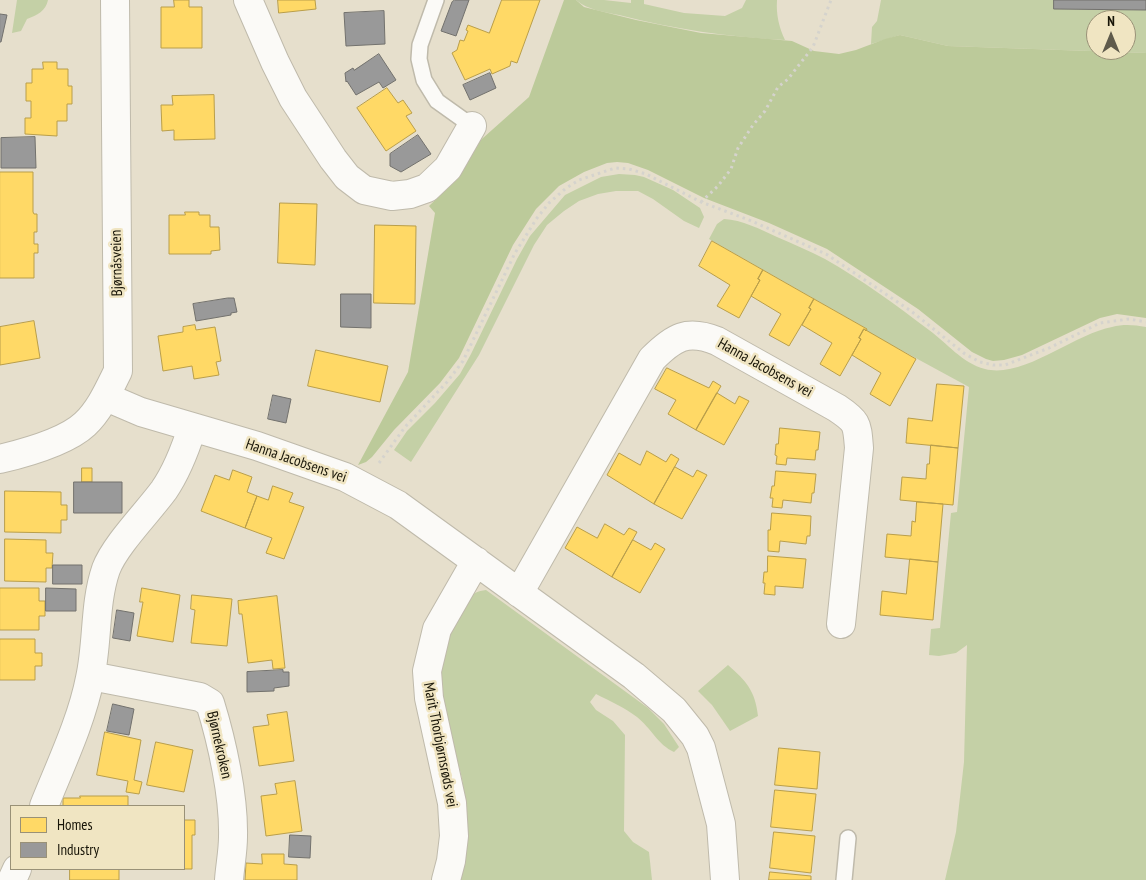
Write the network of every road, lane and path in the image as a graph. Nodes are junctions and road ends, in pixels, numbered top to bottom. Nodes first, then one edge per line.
1 (115, 0) edge
2 (248, 0) edge
3 (436, 0) edge
4 (831, 0) edge
5 (472, 126) joint
6 (701, 202) junction
7 (1146, 322) edge
8 (106, 397) junction
9 (192, 428) junction
10 (0, 458) edge
11 (363, 486) junction
12 (476, 561) junction
13 (519, 593) junction
14 (841, 624) dead end
15 (91, 676) junction
16 (44, 805) edge
17 (848, 838) dead end
18 (229, 880) edge
19 (446, 880) edge
20 (725, 880) edge
21 (844, 880) edge

1 - 8 street, Bjørnåsveien
2 - 5 street
3 - 5 lane
4 - 6 path
6 - 7 path
6 - 11 path
8 - 9 street, Hanna Jacobsens vei
8 - 10 street, Bjørnåsveien
9 - 11 street, Hanna Jacobsens vei
9 - 15 street
11 - 12 street, Hanna Jacobsens vei
12 - 13 street, Hanna Jacobsens vei
12 - 19 street, Marit Thorbjørnsrøds vei
13 - 14 street, Hanna Jacobsens vei
13 - 20 street, Hanna Jacobsens vei
15 - 16 street
15 - 18 street, Bjørnekroken
17 - 21 lane

